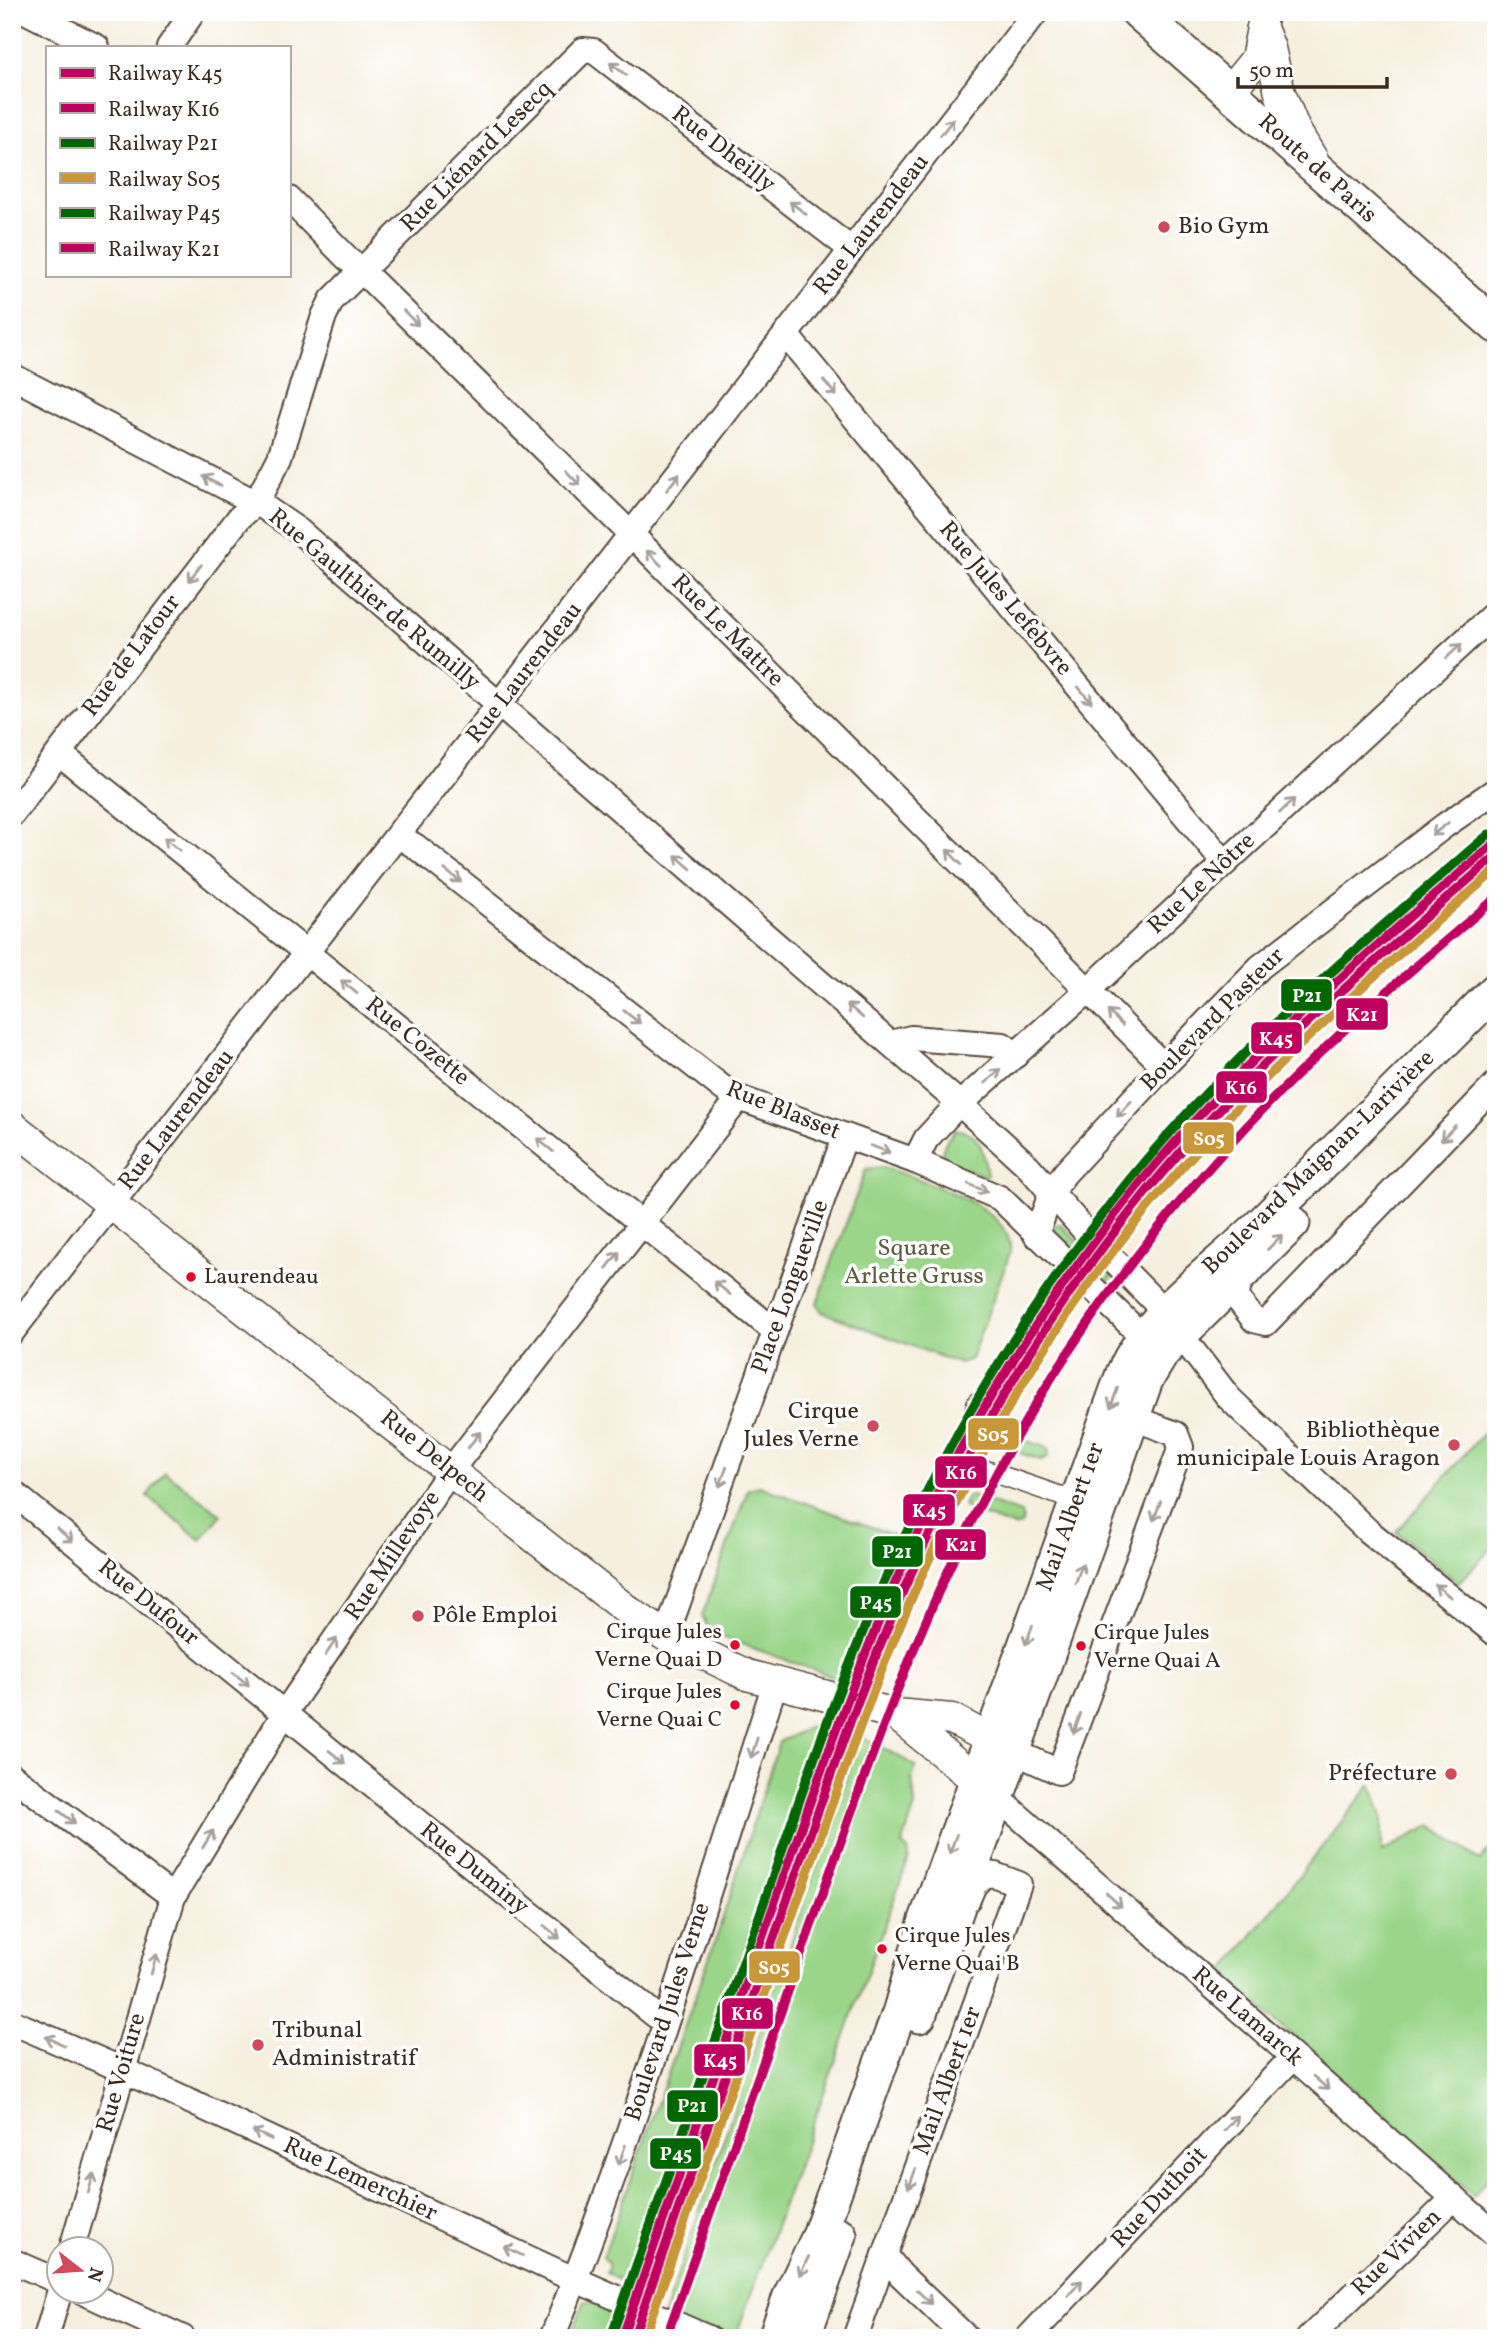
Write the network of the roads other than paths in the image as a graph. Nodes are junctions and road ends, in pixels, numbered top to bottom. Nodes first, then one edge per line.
1 (27, 12) edge
2 (194, 12) edge
3 (1036, 12) edge
4 (1138, 12) edge
5 (1261, 20) edge
6 (95, 46) edge
7 (170, 46) edge
8 (594, 51) joint
9 (1230, 91) junction
10 (1320, 173) junction
11 (290, 199) edge
12 (852, 250) junction
13 (362, 271) junction
14 (1496, 326) edge
15 (786, 335) junction
16 (12, 376) edge
17 (256, 503) junction
18 (632, 536) junction
19 (1496, 612) edge
20 (499, 706) junction
21 (59, 753) junction
22 (1496, 790) edge
23 (12, 814) edge
24 (398, 836) junction
25 (1225, 863) junction
26 (307, 953) junction
27 (1088, 990) junction
28 (1496, 990) edge
29 (1496, 1020) edge
30 (891, 1043) junction
31 (1016, 1055) junction
32 (1164, 1066) junction
33 (1496, 1084) edge
34 (739, 1098) junction
35 (961, 1105) junction
36 (12, 1126) edge
37 (845, 1136) junction
38 (915, 1161) junction
39 (1052, 1191) junction
40 (112, 1203) junction
41 (642, 1224) junction
42 (1036, 1235) junction
43 (1239, 1278) junction
44 (775, 1331) junction
45 (12, 1332) edge
46 (1163, 1334) junction
47 (977, 1402) dead end
48 (1133, 1418) junction
49 (957, 1460) junction
50 (451, 1470) junction
51 (12, 1492) edge
52 (1058, 1495) dead end
53 (937, 1519) dead end
54 (1492, 1623) edge
55 (666, 1636) junction
56 (775, 1684) junction
57 (284, 1714) junction
58 (895, 1714) junction
59 (1003, 1746) junction
60 (12, 1776) edge
61 (987, 1789) junction
62 (173, 1897) junction
63 (935, 1972) junction
64 (666, 2020) junction
65 (12, 2022) edge
66 (1292, 2058) junction
67 (123, 2070) junction
68 (1454, 2198) junction
69 (76, 2234) edge
70 (1496, 2235) edge
71 (885, 2255) junction
72 (12, 2260) edge
73 (46, 2276) edge
74 (586, 2284) junction
75 (56, 2304) edge
76 (108, 2304) edge
77 (46, 2338) edge
78 (183, 2338) edge
79 (552, 2338) edge
80 (708, 2338) edge
81 (775, 2338) edge
82 (803, 2338) edge
83 (855, 2338) edge
84 (967, 2338) edge
85 (1028, 2338) edge
86 (1309, 2338) edge

1 - 6 street
2 - 7 street
12 -> 3 street, Rue Laurendeau
4 - 9 main road, Route de Paris
5 - 9 street
5 - 10 street
12 -> 8 street, Rue Dheilly
8 - 13 street, Rue Liénard Lesecq
9 - 10 main road, Route de Paris
10 - 14 main road, Route de Paris
11 - 13 street, Rue Le Mattre
12 - 15 street, Rue Laurendeau
13 - 17 street, Rue de Latour
13 -> 18 street, Rue Le Mattre
18 -> 15 street, Rue Laurendeau
15 -> 25 street, Rue Jules Lefebvre
17 -> 16 street, Rue Gaulthier de Rumilly
17 - 20 street, Rue Gaulthier de Rumilly
17 -> 21 street, Rue de Latour
18 - 20 street, Rue Laurendeau
27 -> 18 street, Rue Le Mattre
25 -> 19 street, Rue Le Nôtre
20 - 24 street, Rue Laurendeau
30 -> 20 street, Rue Gaulthier de Rumilly
21 - 23 street, Rue de Latour
26 -> 21 street, Rue Cozette
22 -> 32 street, Boulevard Pasteur
24 - 26 street, Rue Laurendeau
24 -> 34 street, Rue Blasset
25 - 27 street, Rue Le Nôtre
26 - 40 street, Rue Laurendeau
41 -> 26 street, Rue Cozette
27 - 31 street, Rue Le Nôtre
32 -> 27 street, Rue Le Mattre
28 - 46 main road, Boulevard Maignan-Larivière
43 -> 29 main road, Boulevard Maignan-Larivière
30 - 31 street
30 - 35 street, Rue Gaulthier de Rumilly
35 -> 31 street, Rue Le Nôtre
32 -> 39 street, Boulevard Pasteur
33 -> 43 street, Boulevard Maignan-Larivière
34 - 37 street, Rue Blasset
34 - 41 street, Rue Millevoye
35 - 38 street, Rue Le Nôtre
35 - 39 street, Rue Gaulthier de Rumilly
36 - 40 street, Rue Delpech
37 -> 38 street, Rue Blasset
37 - 44 street, Place Longueville
38 -> 42 street, Rue Blasset
39 - 42 street, Boulevard Pasteur
39 - 46 street, Rue Gaulthier de Rumilly
40 - 45 street, Rue Laurendeau
40 - 50 street, Rue Delpech
44 -> 41 street, Rue Cozette
50 -> 41 street, Rue Millevoye
42 - 46 street, Rue Blasset
43 - 46 main road, Boulevard Maignan-Larivière
44 -> 55 street, Place Longueville
46 - 48 main road, Mail Albert 1er
54 -> 46 street
46 -> 59 main road, Mail Albert 1er
47 - 49 street
59 -> 48 main road, Mail Albert 1er
48 -> 59 street
49 - 52 street
49 - 53 street
50 - 55 street, Rue Delpech
57 -> 50 street, Rue Millevoye
51 -> 57 street, Rue Dufour
55 - 56 street, Rue Delpech
56 - 58 street, Rue Delpech
56 -> 64 street, Boulevard Jules Verne
62 -> 57 street, Rue Millevoye
57 -> 64 street, Rue Duminy
58 - 59 street, Rue Delpech
58 - 61 street, Rue Delpech
59 - 61 main road, Mail Albert 1er
60 -> 62 street
61 - 63 main road, Mail Albert 1er
61 -> 66 street, Rue Lamarck
61 -> 81 main road, Mail Albert 1er
67 -> 62 street, Rue Voiture
63 -> 71 street, Mail Albert 1er
63 - 82 main road, Mail Albert 1er
64 -> 74 street, Boulevard Jules Verne
67 -> 65 street, Rue Lemerchier
66 -> 68 street, Rue Lamarck
85 -> 66 street, Rue Duthoit
69 -> 67 street, Rue Voiture
74 -> 67 street, Rue Lemerchier
68 - 70 street, Rue Lamarck
68 - 86 street, Rue Vivien
71 - 83 street, Mail Albert 1er
71 -> 84 street
72 - 73 street
74 - 79 street, Boulevard Jules Verne
74 - 80 street, Rue Lemerchier
75 - 77 street
76 - 78 street

